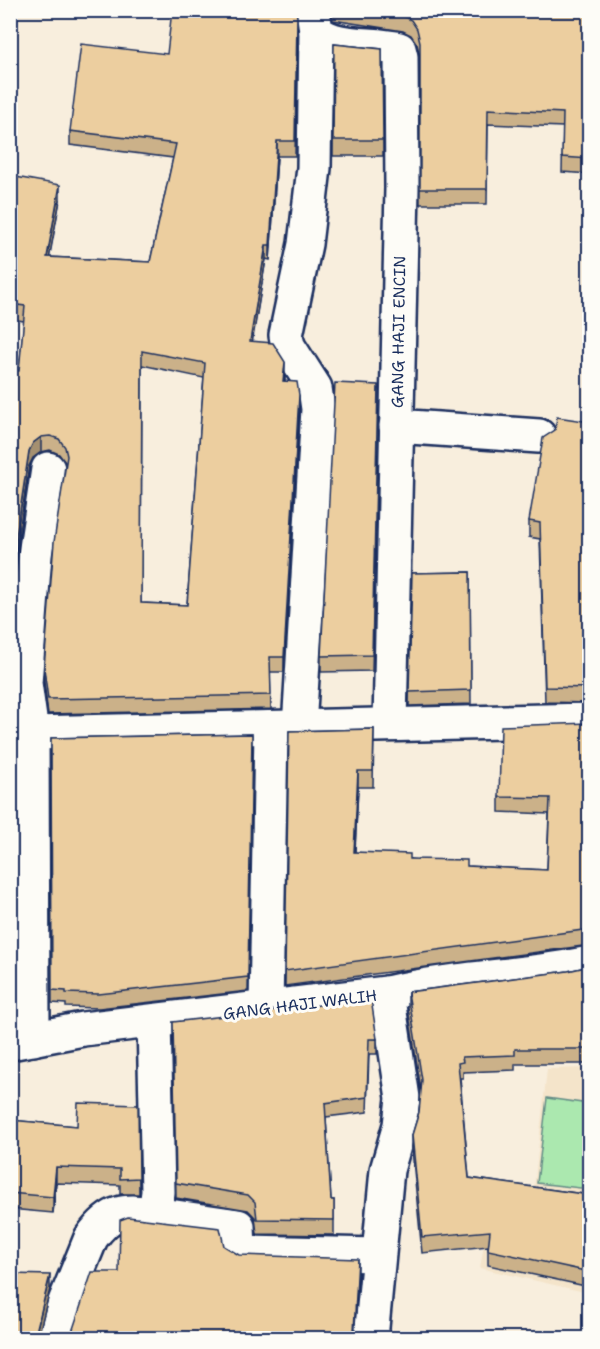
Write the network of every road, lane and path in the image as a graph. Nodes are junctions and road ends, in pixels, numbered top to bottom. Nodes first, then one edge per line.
1 (314, 21) edge
2 (396, 426) junction
3 (539, 436) dead end
4 (48, 469) dead end
5 (22, 553) edge
6 (590, 720) edge
7 (390, 723) junction
8 (285, 729) junction
9 (32, 733) junction
10 (21, 880) edge
11 (590, 963) edge
12 (387, 993) junction
13 (266, 1008) junction
14 (154, 1021) junction
15 (22, 1041) edge
16 (155, 1214) junction
17 (377, 1255) junction
18 (55, 1338) edge
19 (371, 1338) edge

1 - 2 street, GANG HAJI ENCIN
1 - 8 street
2 - 3 street
2 - 7 street, GANG HAJI ENCIN
4 - 5 street
5 - 9 street
6 - 7 street
7 - 8 street
8 - 9 street
8 - 13 street
9 - 10 street
10 - 15 street
11 - 12 street, GANG HAJI WALIH
12 - 13 street, GANG HAJI WALIH
12 - 17 street
13 - 14 street, GANG HAJI WALIH
14 - 15 street, GANG HAJI WALIH
14 - 16 street
16 - 17 street
16 - 18 street
17 - 19 street

